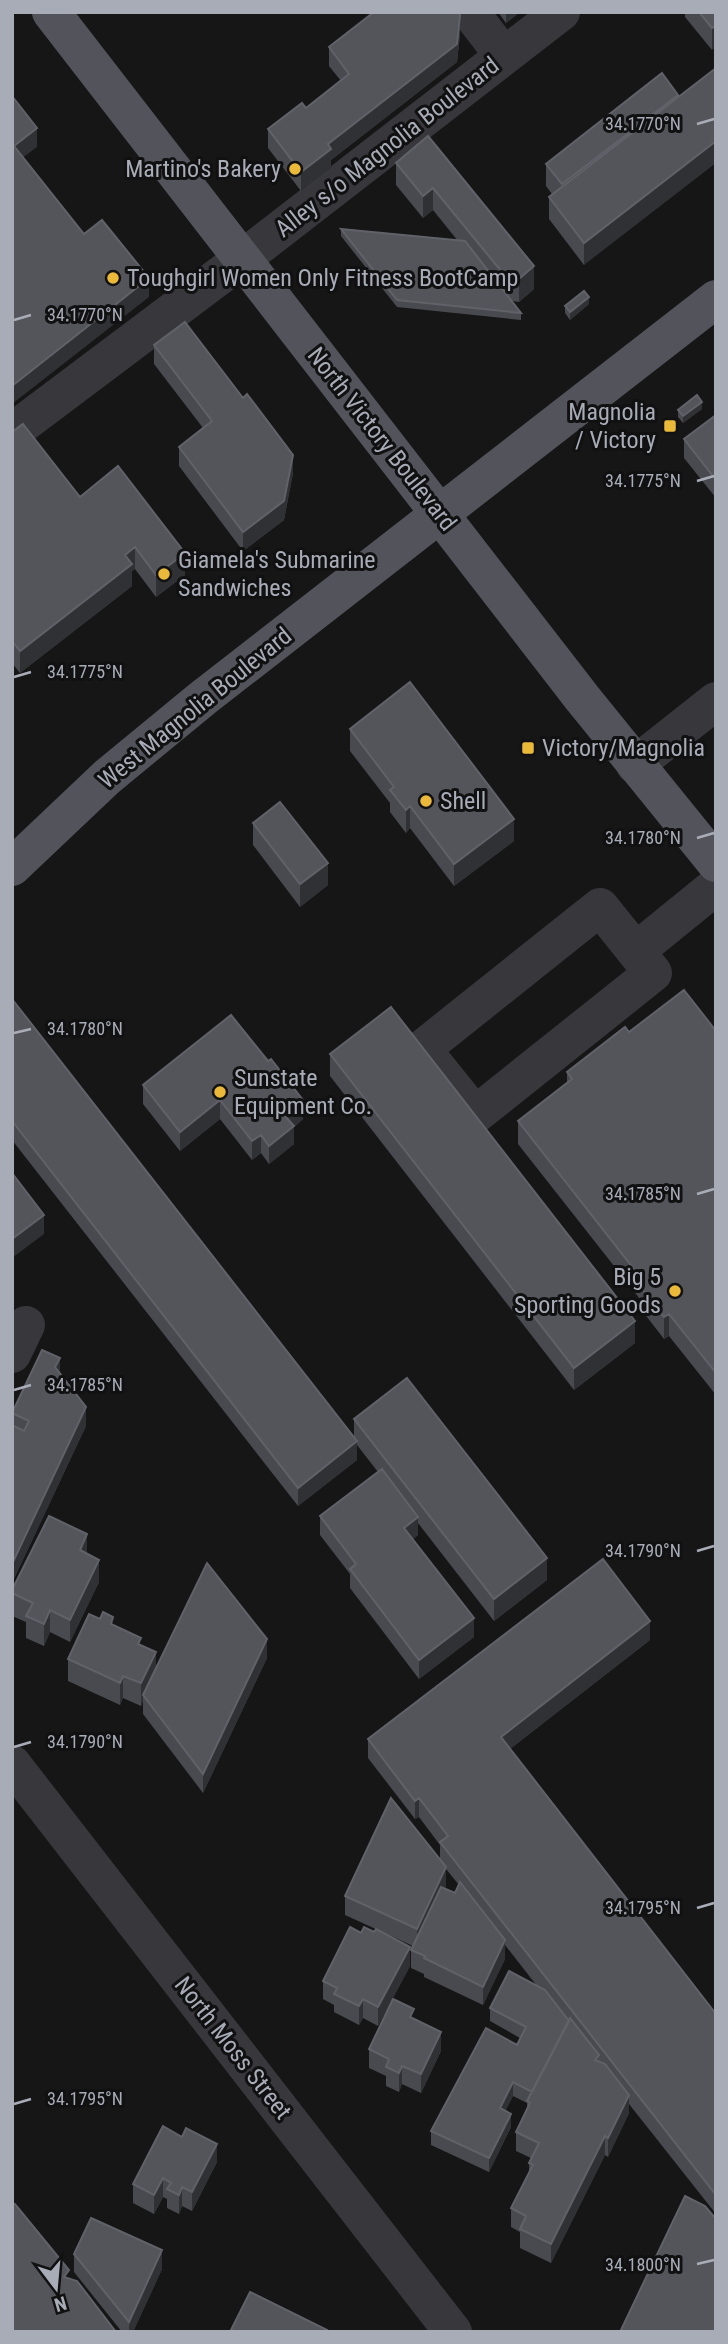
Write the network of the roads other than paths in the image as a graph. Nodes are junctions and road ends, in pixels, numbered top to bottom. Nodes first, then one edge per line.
1 (51, 12) edge
2 (470, 12) edge
3 (561, 12) edge
4 (504, 56) junction
5 (242, 259) junction
6 (716, 299) edge
7 (12, 432) edge
8 (440, 512) junction
9 (716, 701) edge
10 (635, 765) junction
11 (716, 863) edge
12 (12, 867) edge
13 (716, 886) edge
14 (636, 951) junction
15 (12, 1764) edge
16 (453, 2332) edge

1 - 5 main road, North Victory Boulevard
2 - 4 street
3 - 4 street, Alley s/o Magnolia Boulevard
4 - 5 street, Alley s/o Magnolia Boulevard
5 - 7 street, Alley s/o Magnolia Boulevard
5 - 8 main road, North Victory Boulevard
6 - 8 main road, West Magnolia Boulevard
8 - 10 main road, North Victory Boulevard
8 - 12 main road, West Magnolia Boulevard
9 - 10 street
10 - 11 main road, North Victory Boulevard
13 - 14 street
14 - 14 street
15 - 16 street, North Moss Street

